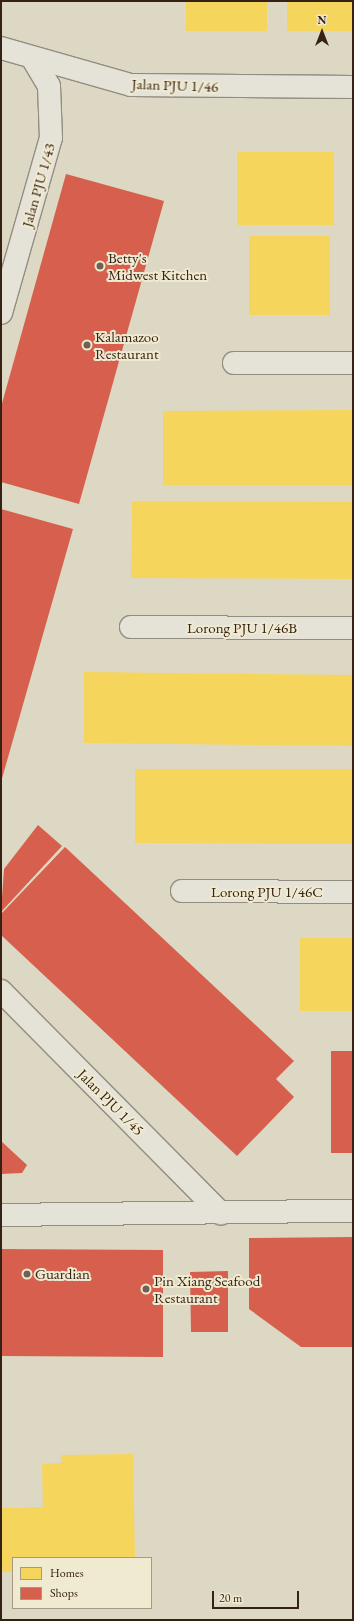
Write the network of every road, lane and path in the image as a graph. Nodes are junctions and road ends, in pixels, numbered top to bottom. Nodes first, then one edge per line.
1 (1, 48) edge
2 (33, 59) junction
3 (353, 87) edge
4 (1, 313) edge
5 (234, 363) dead end
6 (353, 363) edge
7 (131, 627) dead end
8 (353, 628) edge
9 (182, 891) dead end
10 (353, 892) edge
11 (1, 992) edge
12 (353, 1211) edge
13 (221, 1213) junction
14 (1, 1215) edge

1 - 2 street, Jalan PJU 1/46
2 - 3 street, Jalan PJU 1/46
2 - 4 street, Jalan PJU 1/43
5 - 6 street
7 - 8 street, Lorong PJU 1/46B
9 - 10 street, Lorong PJU 1/46C
11 - 13 street, Jalan PJU 1/45
12 - 13 street
13 - 14 street

